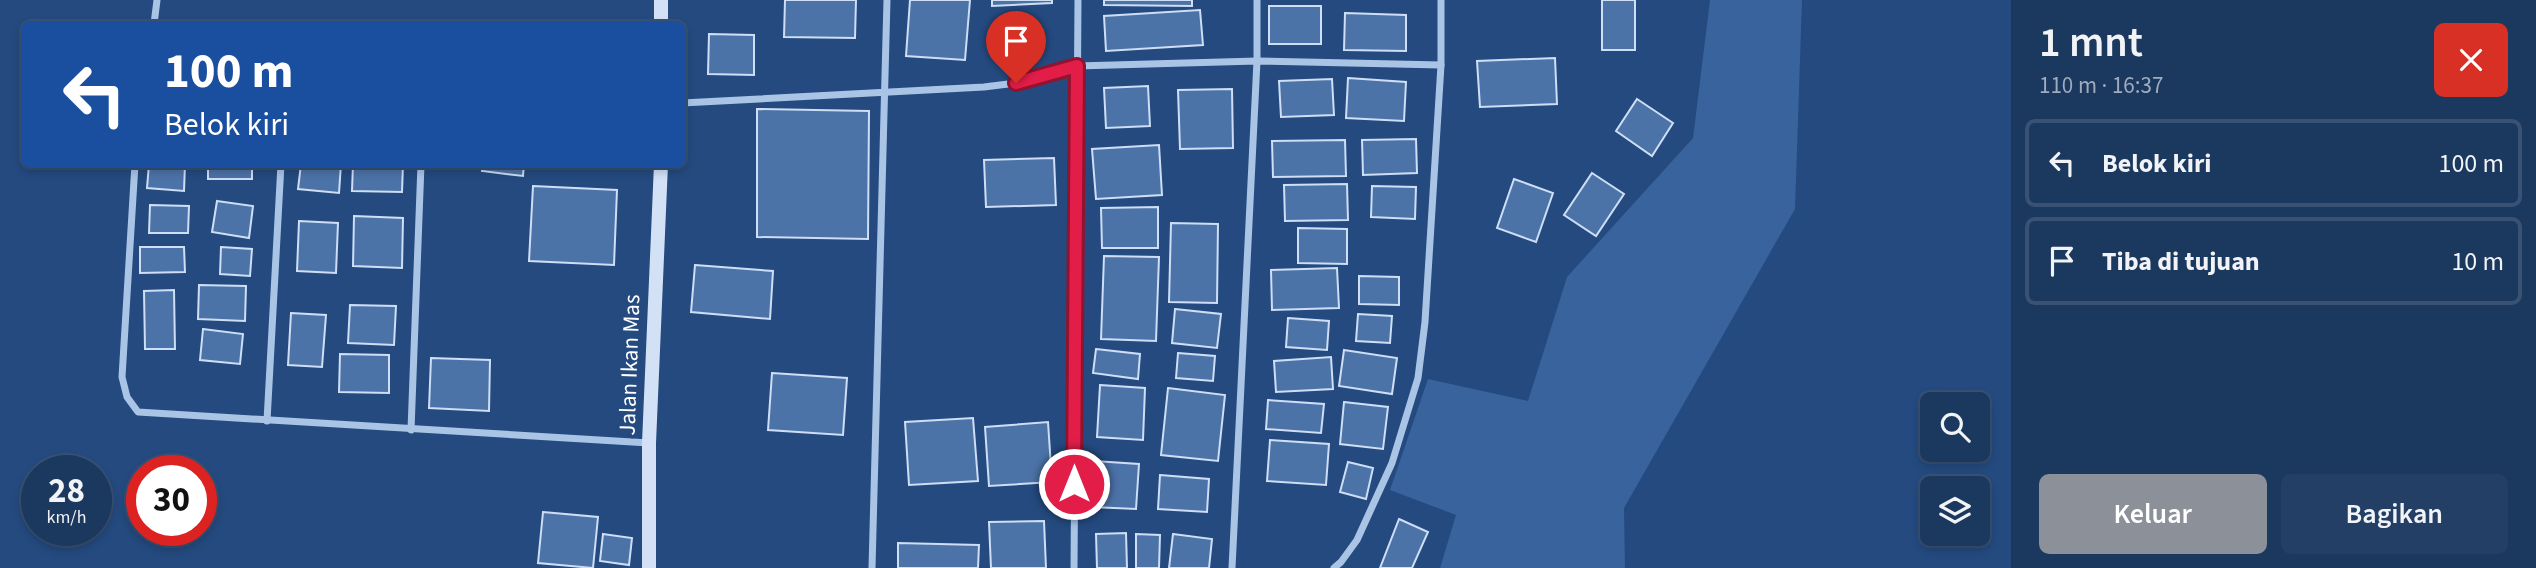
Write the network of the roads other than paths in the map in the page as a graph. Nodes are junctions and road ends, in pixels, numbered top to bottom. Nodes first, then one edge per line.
1 (157, 0) edge
2 (661, 0) edge
3 (887, 0) edge
4 (1078, 0) edge
5 (1257, 0) edge
6 (1441, 0) edge
7 (155, 21) edge
8 (661, 21) edge
9 (1257, 61) junction
10 (1441, 65) junction
11 (1077, 66) junction
12 (884, 92) junction
13 (686, 103) edge
14 (135, 168) edge
15 (281, 168) edge
16 (421, 168) edge
17 (661, 168) edge
18 (267, 421) junction
19 (411, 430) junction
20 (649, 443) junction
21 (649, 568) edge
22 (872, 568) edge
23 (1074, 568) edge
24 (1232, 568) edge
25 (1334, 568) edge

1 - 7 street
2 - 8 street
3 - 12 street
4 - 11 street
5 - 9 street
6 - 10 street
9 - 10 street
9 - 11 street
9 - 24 street
10 - 25 street
11 - 12 street
11 - 23 street
12 - 13 street
12 - 22 street
14 - 18 street
15 - 18 street
16 - 19 street
17 - 20 street, Jalan Ikan Mas
18 - 19 street
19 - 20 street
20 - 21 street, Jalan Ikan Mas

